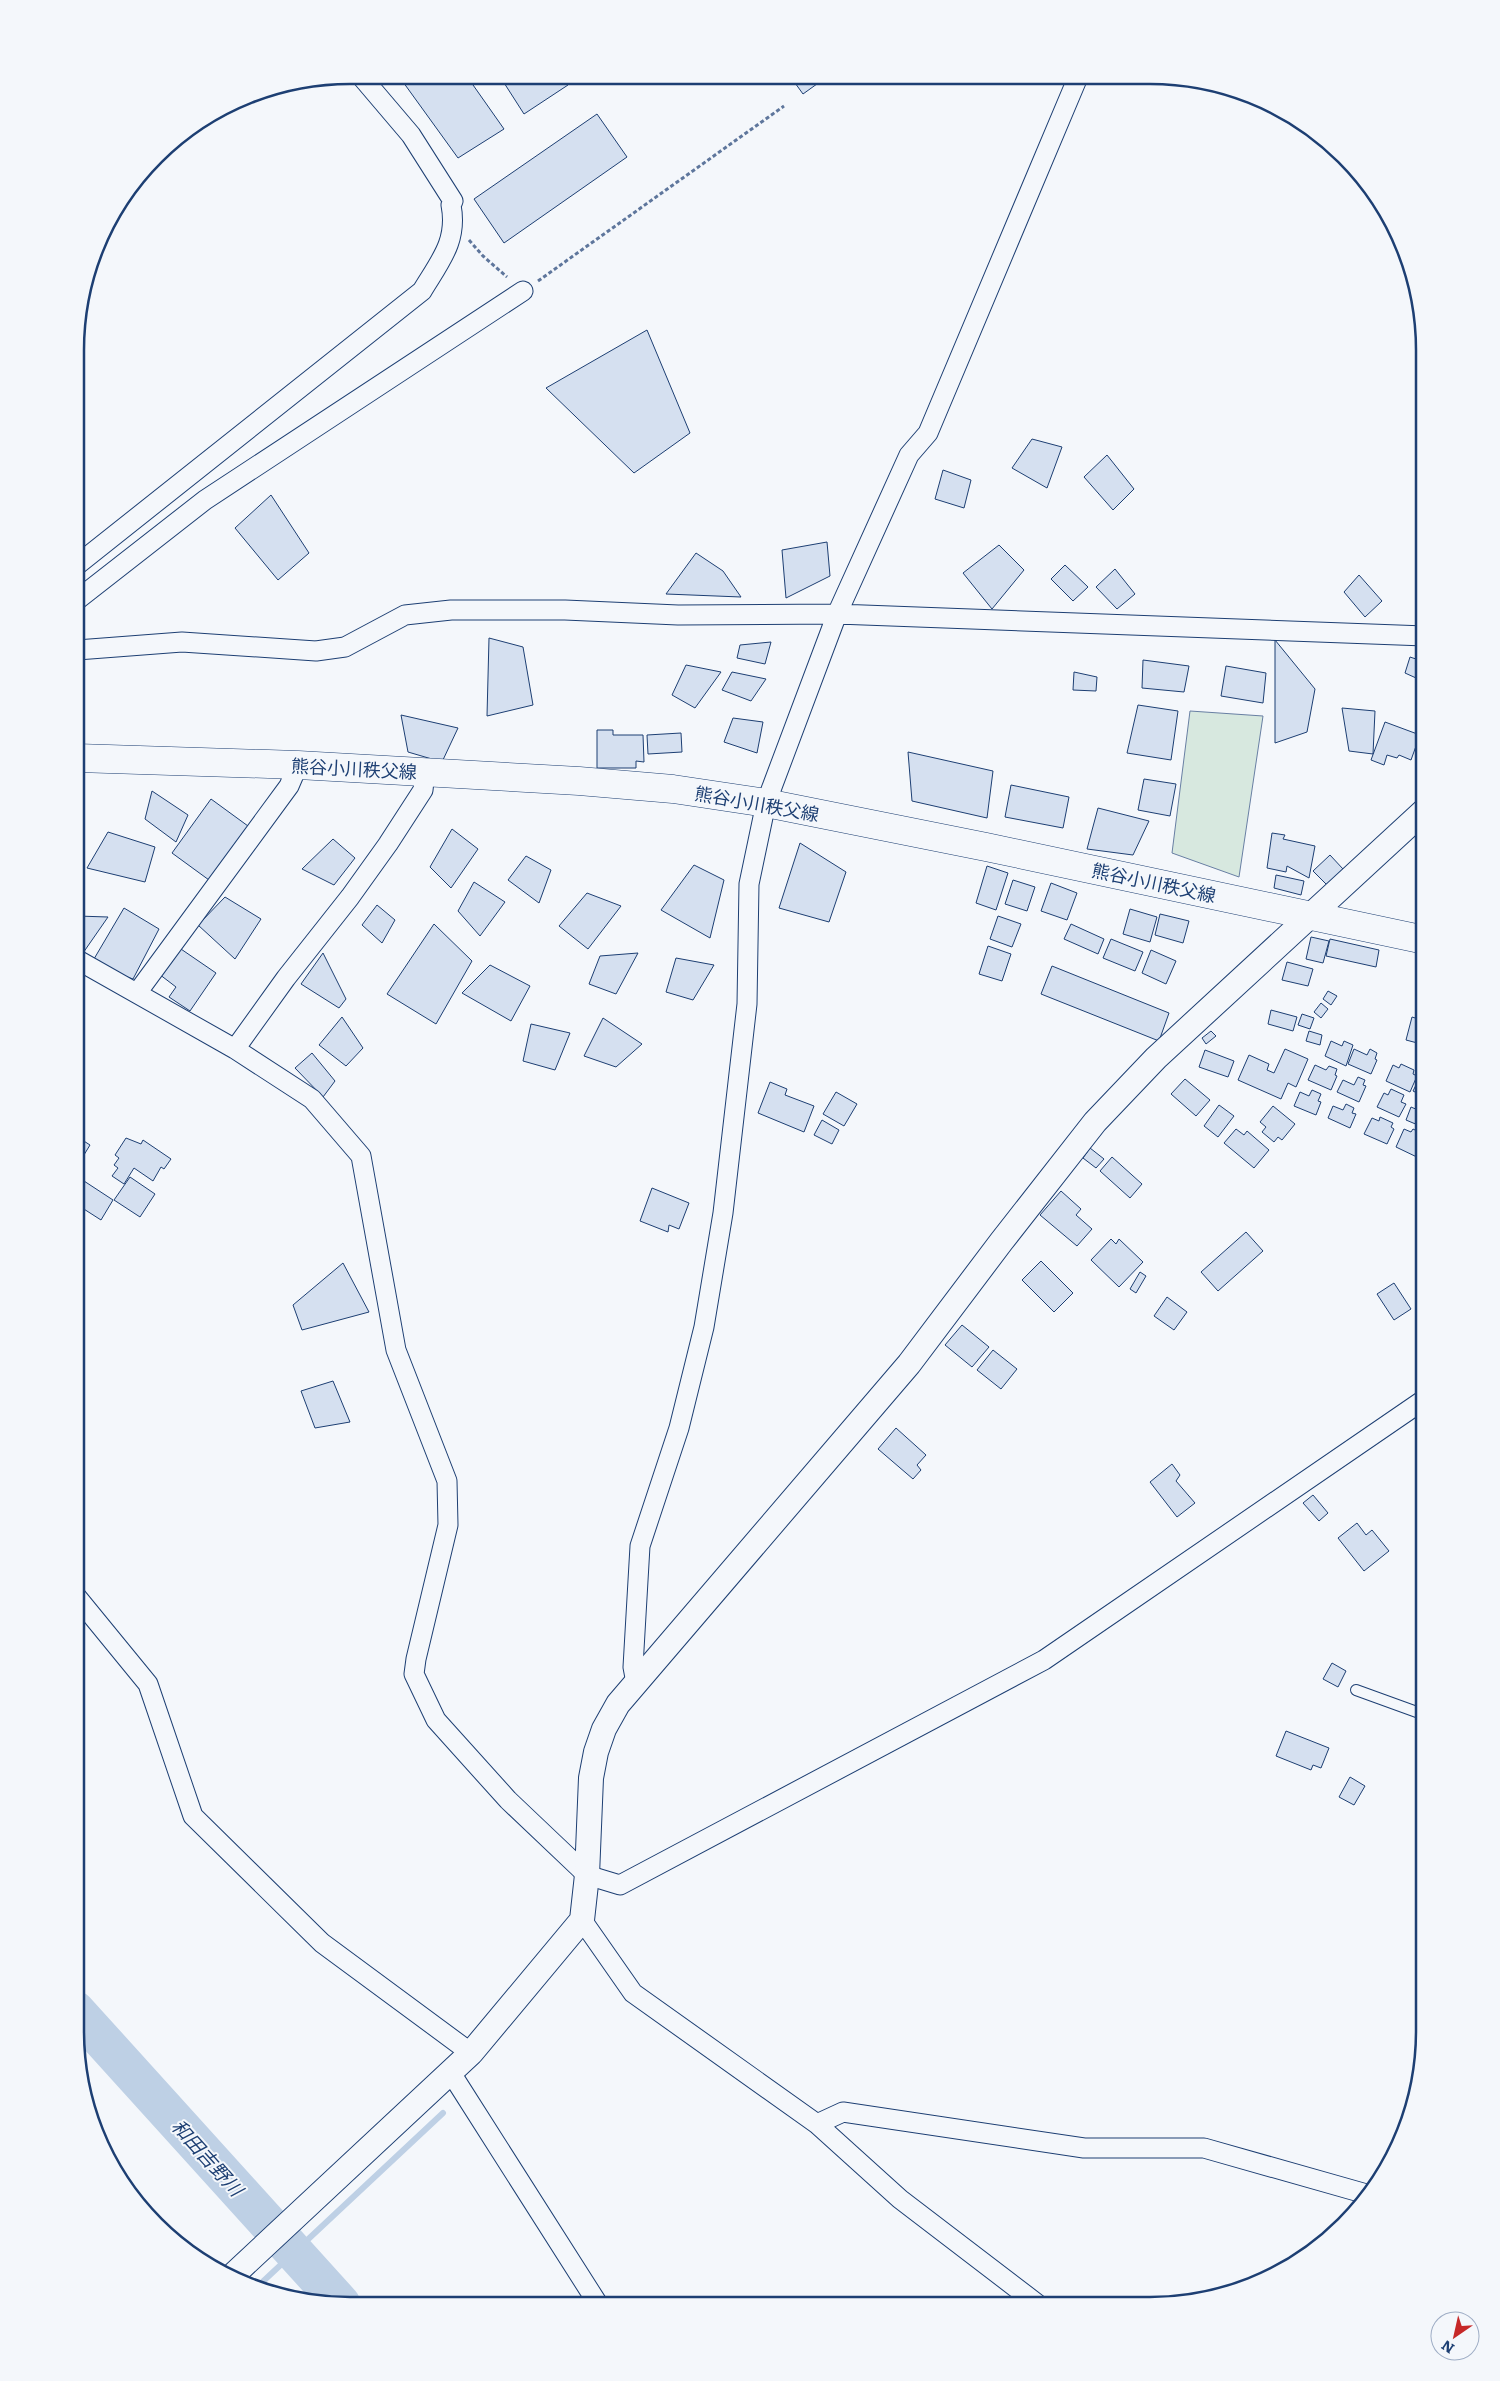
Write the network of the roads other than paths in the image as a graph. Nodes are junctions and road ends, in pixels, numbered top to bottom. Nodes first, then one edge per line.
1 (367, 84) edge
2 (1075, 84) edge
3 (523, 291) road end
4 (84, 559) edge
5 (84, 595) edge
6 (837, 614) junction
7 (1416, 636) edge
8 (84, 649) edge
9 (84, 758) edge
10 (298, 765) junction
11 (425, 772) junction
12 (766, 803) junction
13 (1416, 818) edge
14 (1311, 914) junction
15 (1416, 938) edge
16 (84, 963) edge
17 (137, 993) junction
18 (235, 1049) junction
19 (1416, 1409) edge
20 (84, 1612) edge
21 (636, 1683) junction
22 (1356, 1690) dead end
23 (1416, 1712) edge
24 (587, 1875) junction
25 (582, 1920) junction
26 (471, 2053) junction
27 (451, 2072) junction
28 (818, 2124) junction
29 (1361, 2193) edge
30 (237, 2272) edge
31 (594, 2297) edge
32 (1028, 2297) edge

1 - 4 street
2 - 6 street
3 - 5 street
6 - 7 street
6 - 8 street
6 - 12 street
9 - 10 main road, 熊谷小川秩父線
10 - 11 main road, 熊谷小川秩父線
10 - 17 street
11 - 12 main road, 熊谷小川秩父線
11 - 18 street
12 - 14 main road, 熊谷小川秩父線
12 - 21 street
13 - 14 street
14 - 15 main road, 熊谷小川秩父線
14 - 21 street
16 - 17 street
17 - 18 street
18 - 24 street
19 - 24 street
20 - 26 street
21 - 24 street
22 - 23 lane
24 - 25 street
25 - 26 street
25 - 28 street
26 - 27 street
27 - 30 street
27 - 31 street
28 - 29 street
28 - 32 street

